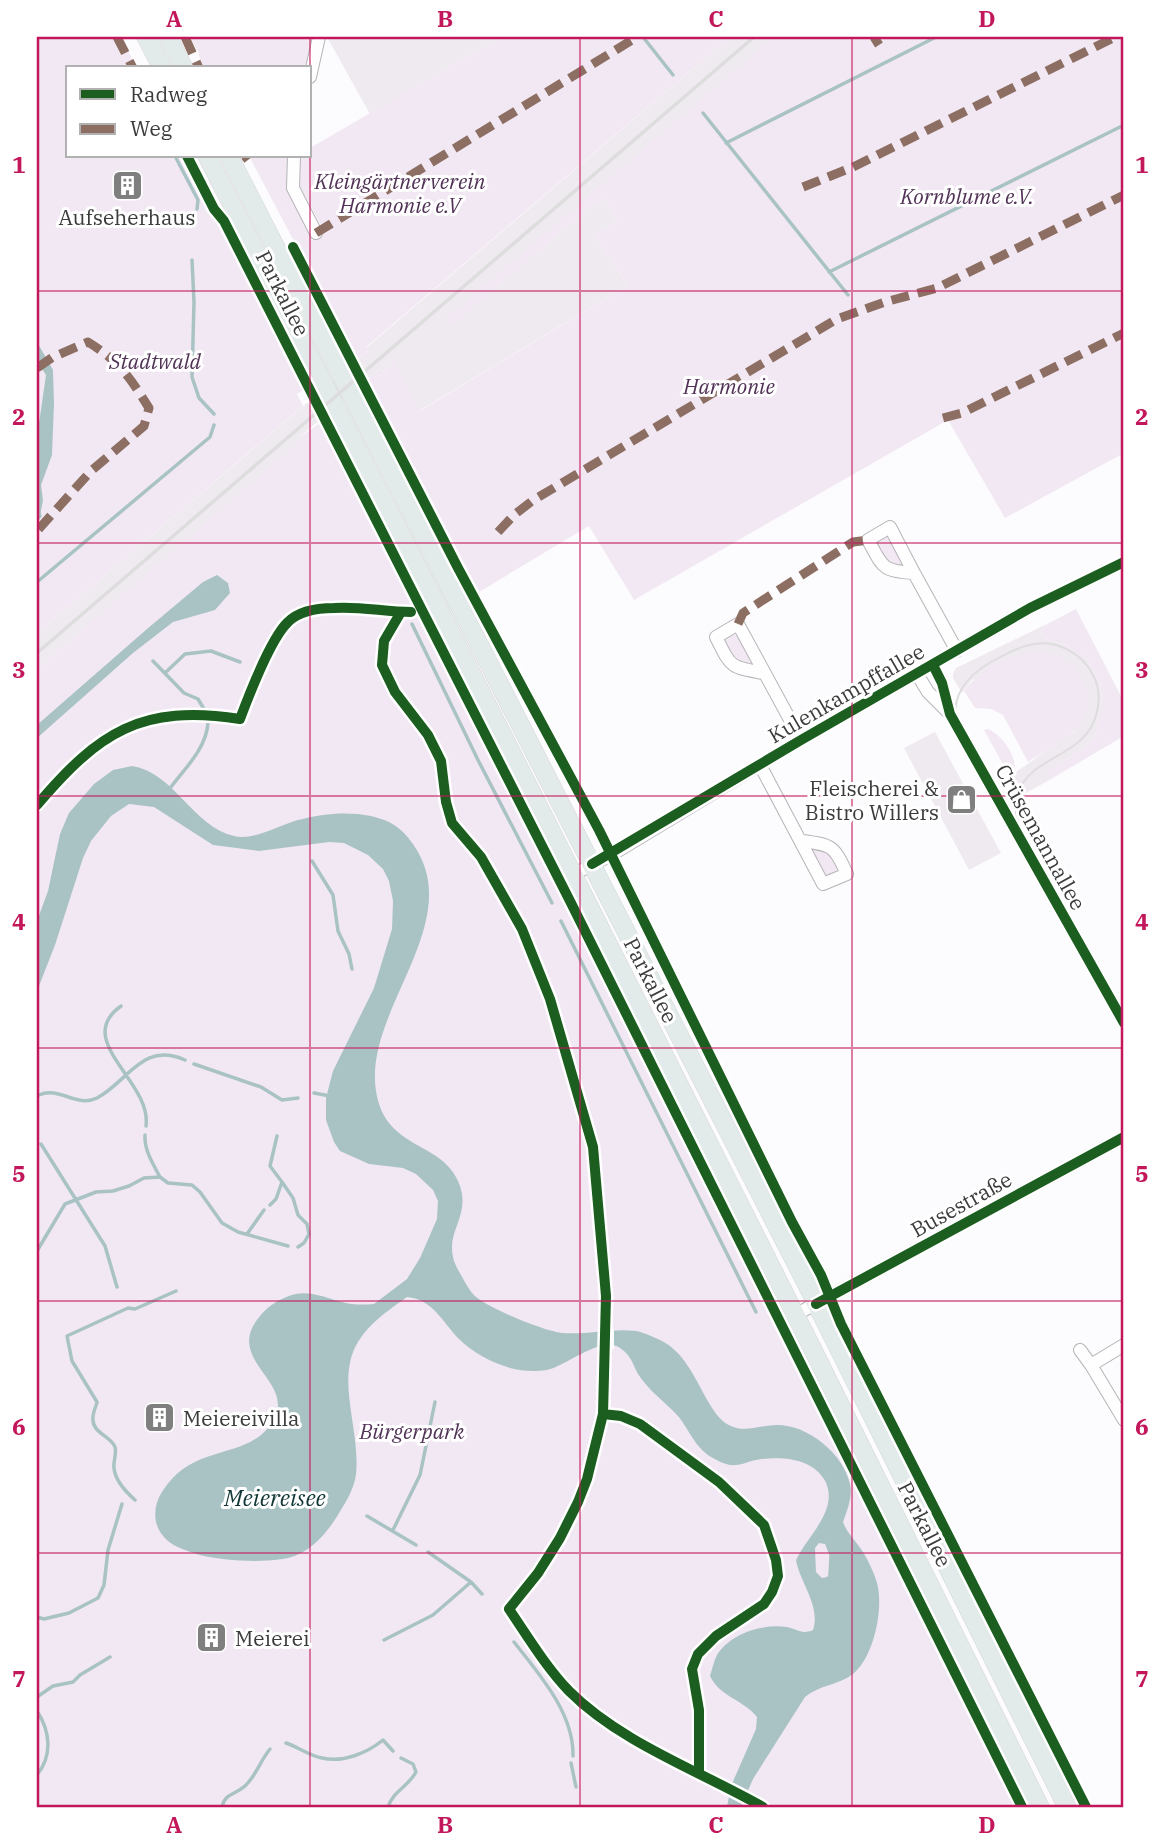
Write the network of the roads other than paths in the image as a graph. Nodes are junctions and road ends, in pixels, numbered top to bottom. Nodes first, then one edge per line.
1 (146, 37) edge
2 (168, 37) edge
3 (319, 37) edge
4 (161, 66) edge
5 (183, 66) edge
6 (312, 68) edge
7 (208, 158) edge
8 (230, 158) edge
9 (294, 158) edge
10 (316, 233) dead end
11 (1124, 563) edge
12 (914, 573) dead end
13 (957, 652) junction
14 (933, 665) junction
15 (763, 673) dead end
16 (917, 674) junction
17 (950, 714) junction
18 (801, 740) junction
19 (760, 765) junction
20 (802, 841) dead end
21 (593, 864) junction
22 (572, 875) junction
23 (1124, 1023) edge
24 (1124, 1137) edge
25 (816, 1304) junction
26 (795, 1315) junction
27 (1124, 1345) edge
28 (1080, 1350) dead end
29 (1091, 1365) junction
30 (1124, 1420) edge
31 (1040, 1807) edge
32 (1067, 1807) edge

1 - 4 main road
2 - 5 main road
3 - 6 street
7 - 22 main road, Parkallee
8 - 21 main road, Parkallee
9 - 10 street
11 - 13 street, Kulenkampffallee
12 - 13 street
13 - 14 street, Kulenkampffallee
14 - 16 street, Kulenkampffallee
14 - 17 street, Crüsemannallee
15 - 18 street
16 - 17 street, Crüsemannallee
16 - 18 street, Kulenkampffallee
17 - 23 street, Crüsemannallee
18 - 19 street, Kulenkampffallee
19 - 20 street
19 - 21 street, Kulenkampffallee
21 - 22 street, Kulenkampffallee
21 - 25 main road, Parkallee
22 - 26 main road, Parkallee
24 - 25 street, Busestraße
25 - 26 street, Busestraße
25 - 32 main road, Parkallee
26 - 31 main road, Parkallee
27 - 29 street
28 - 29 street
29 - 30 street

